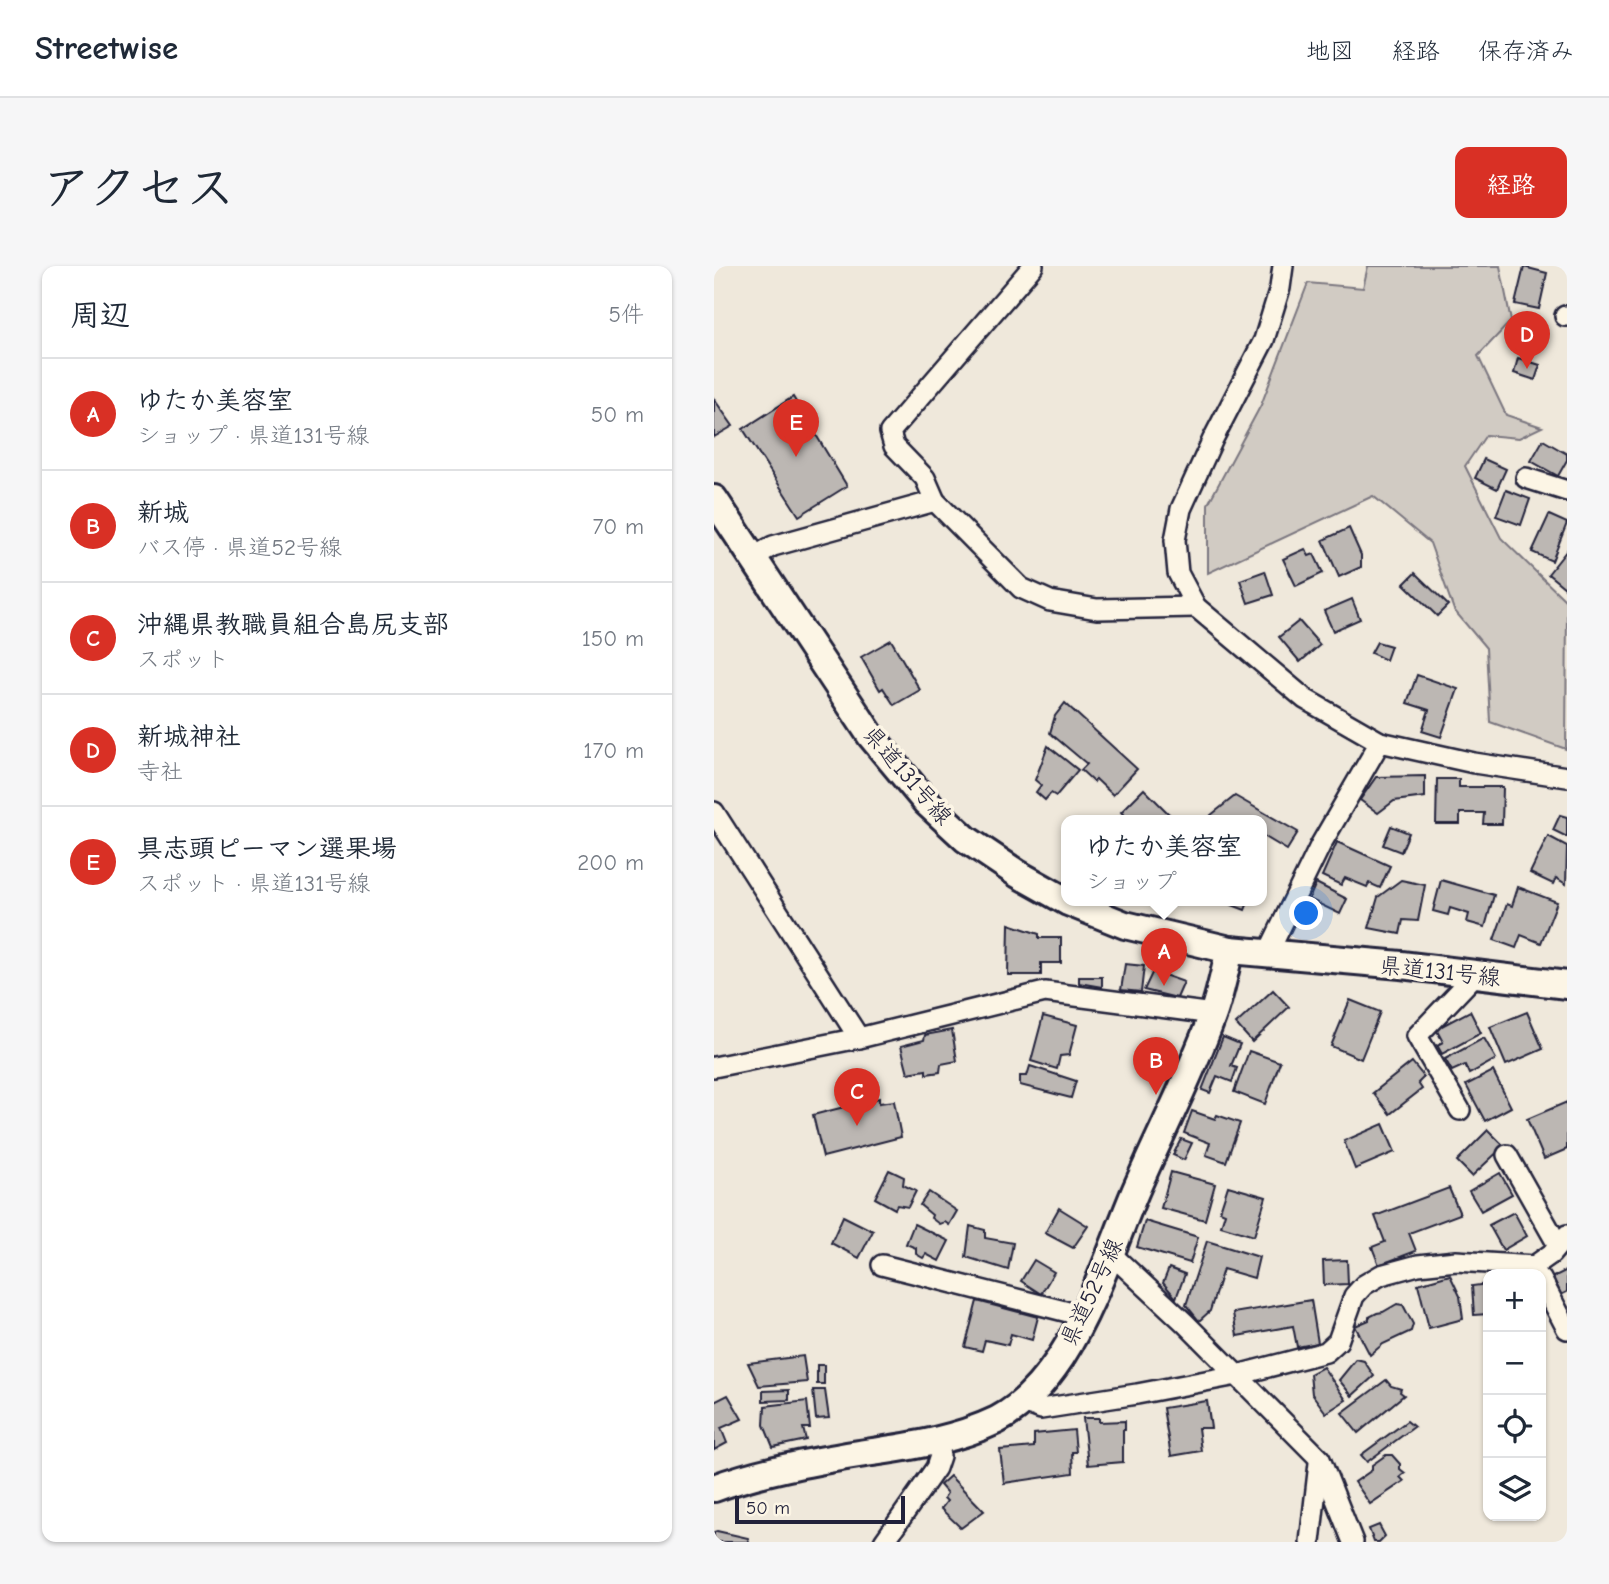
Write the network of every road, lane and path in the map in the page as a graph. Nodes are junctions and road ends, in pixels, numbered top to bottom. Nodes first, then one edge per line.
1 (1033, 266) edge
2 (1283, 266) edge
3 (1526, 478) dead end
4 (1567, 491) edge
5 (714, 499) edge
6 (935, 501) junction
7 (752, 558) junction
8 (1196, 607) junction
9 (1380, 742) junction
10 (1567, 777) edge
11 (714, 812) edge
12 (1061, 898) edge
13 (1078, 906) edge
14 (1230, 950) junction
15 (1268, 953) junction
16 (1476, 974) junction
17 (1567, 985) edge
18 (1213, 1014) junction
19 (859, 1038) junction
20 (714, 1068) edge
21 (1460, 1111) dead end
22 (1507, 1155) dead end
23 (1563, 1240) edge
24 (1110, 1252) junction
25 (882, 1265) dead end
26 (1511, 1269) edge
27 (1541, 1269) edge
28 (1546, 1288) edge
29 (1084, 1316) junction
30 (1567, 1329) edge
31 (1237, 1375) junction
32 (1023, 1402) junction
33 (937, 1442) junction
34 (1320, 1459) junction
35 (714, 1488) edge
36 (884, 1542) edge
37 (1310, 1542) edge
38 (1353, 1542) edge

1 - 6 street
2 - 8 street
3 - 4 street
5 - 7 main road, 県道131号線
6 - 7 street
6 - 8 street
7 - 12 main road, 県道131号線
8 - 9 street
9 - 10 street
9 - 15 street
11 - 19 street
13 - 14 main road, 県道131号線
14 - 15 main road, 県道131号線
14 - 18 main road, 県道52号線
15 - 16 main road, 県道131号線
16 - 17 main road, 県道131号線
16 - 21 street
18 - 19 street
18 - 24 main road, 県道52号線
19 - 20 street
22 - 23 street
23 - 27 street
24 - 29 main road, 県道52号線
24 - 31 street
25 - 29 street
26 - 31 street
28 - 30 street
29 - 32 main road, 県道52号線
31 - 32 street
31 - 34 street
32 - 33 main road, 県道52号線
33 - 35 main road, 県道52号線
33 - 36 street
34 - 37 street
34 - 38 street

